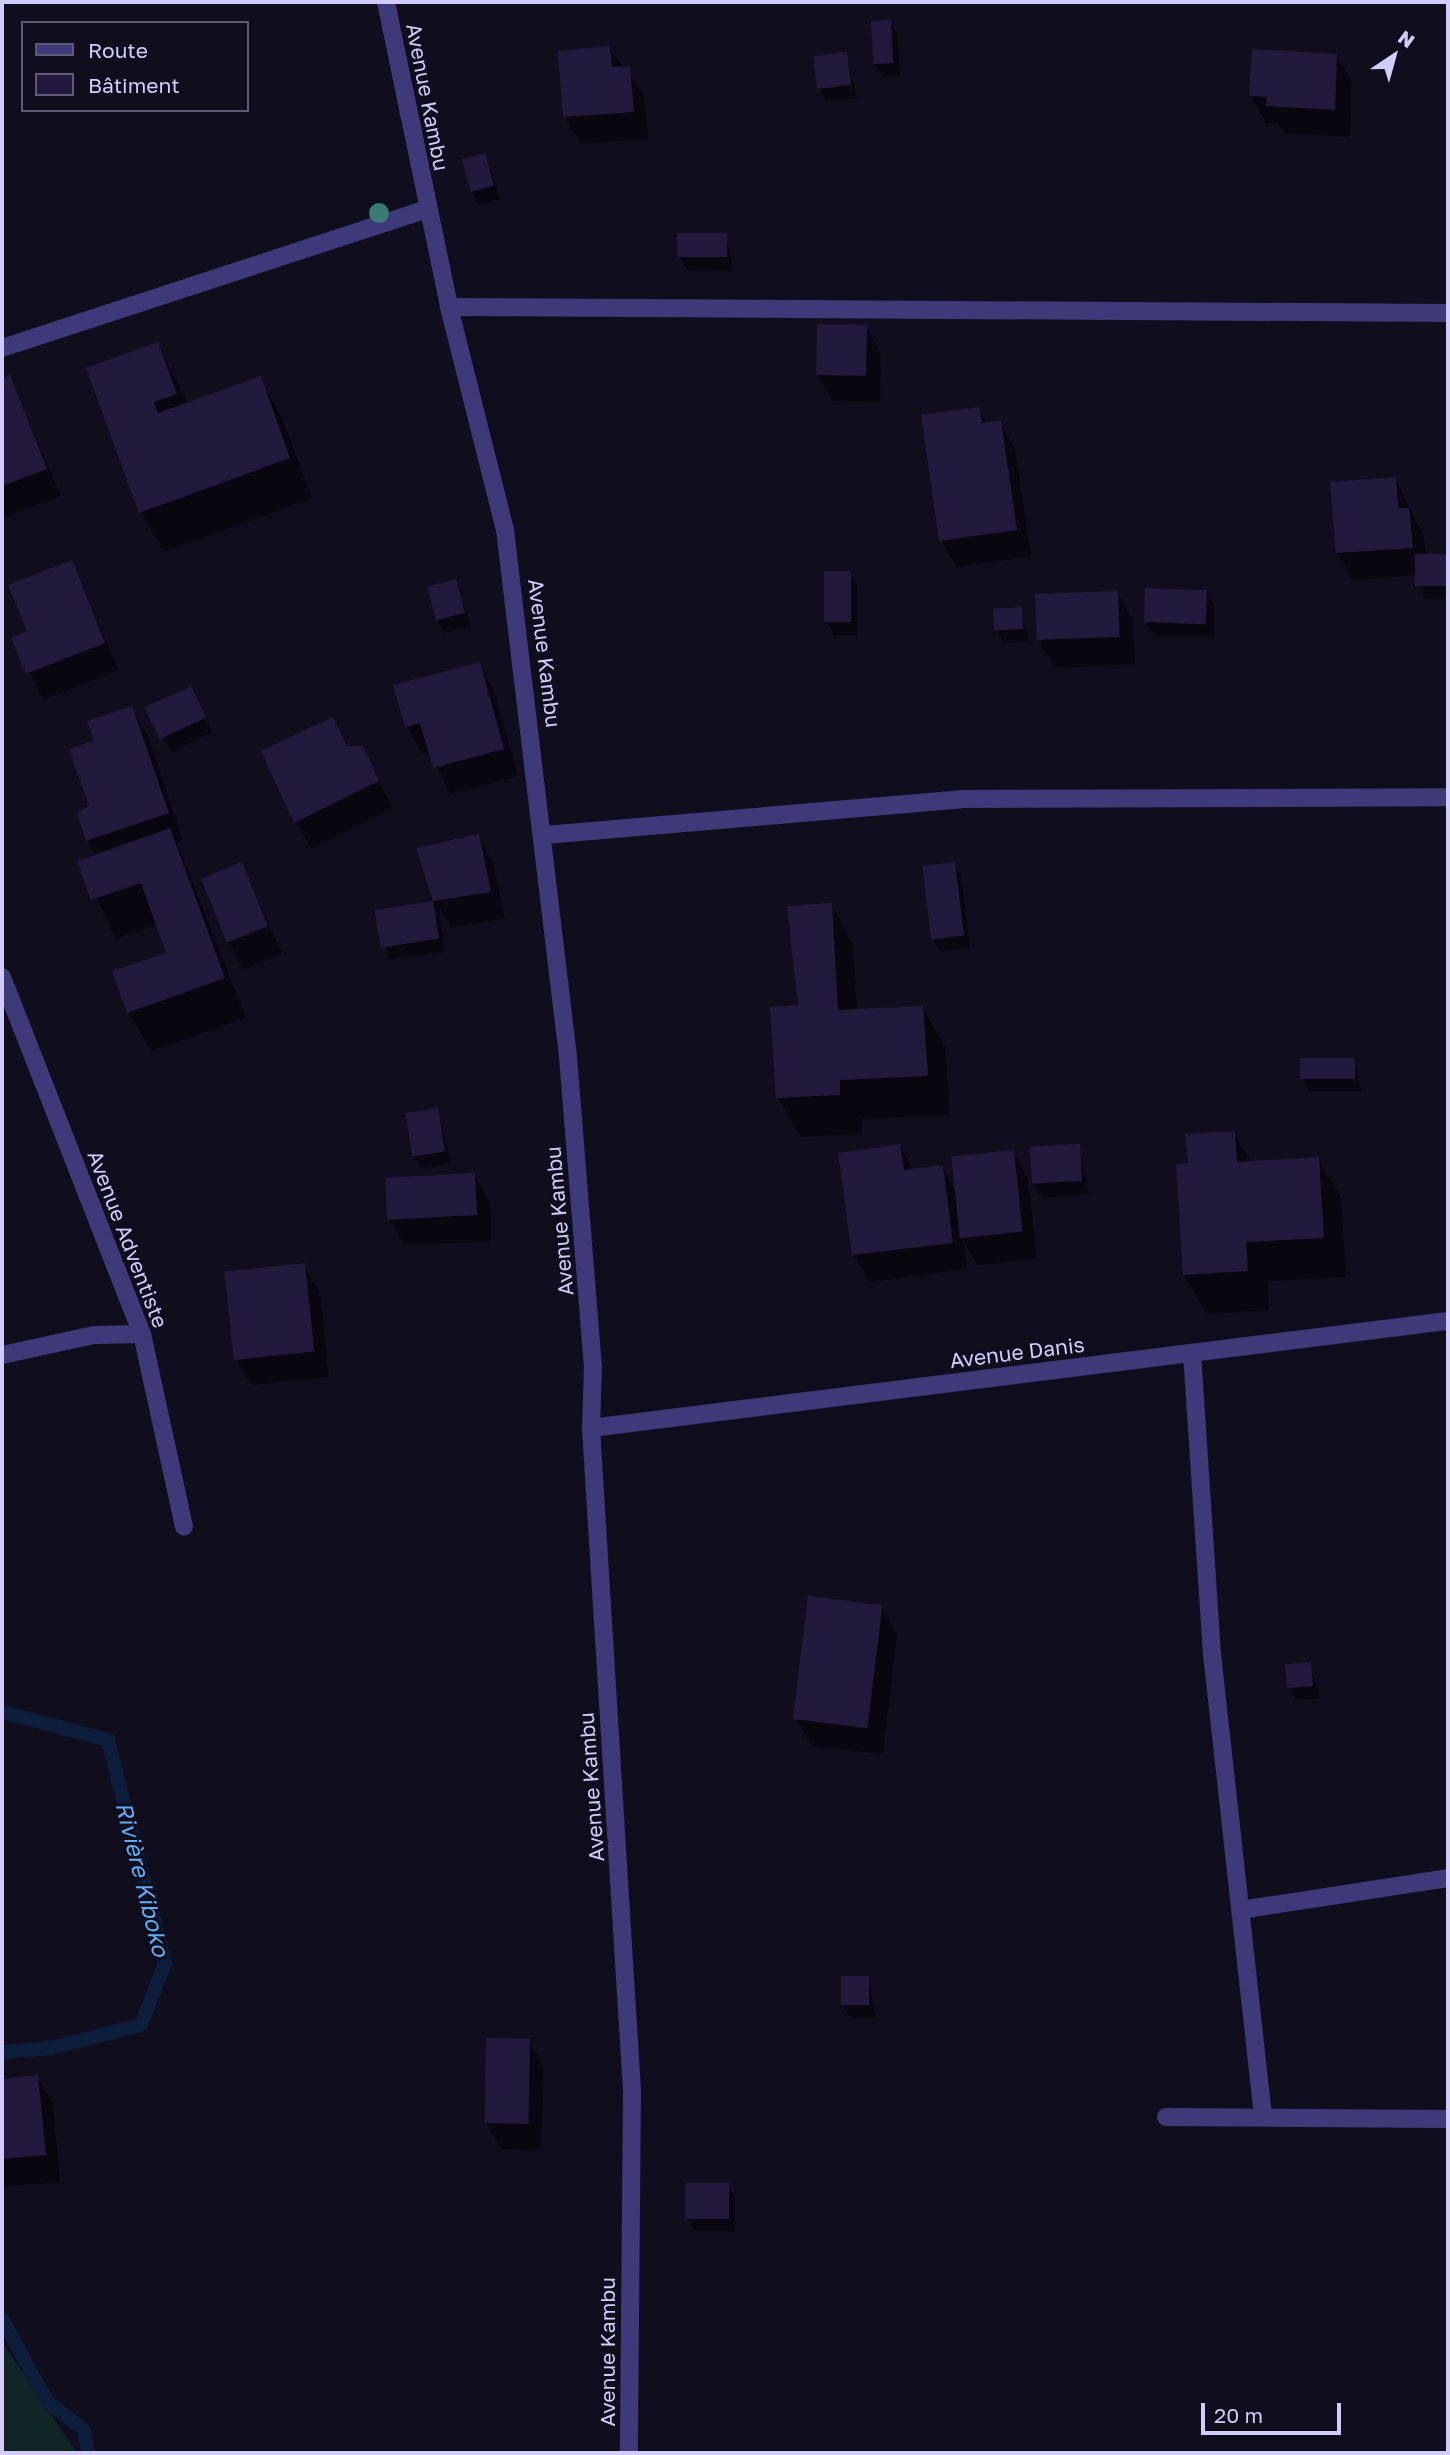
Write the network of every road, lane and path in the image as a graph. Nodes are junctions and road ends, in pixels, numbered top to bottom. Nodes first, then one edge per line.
1 (386, 2) edge
2 (427, 209) junction
3 (449, 307) junction
4 (1448, 313) edge
5 (2, 348) edge
6 (1448, 797) edge
7 (545, 835) junction
8 (2, 977) edge
9 (1448, 1321) edge
10 (142, 1334) junction
11 (1192, 1353) junction
12 (2, 1355) edge
13 (591, 1428) junction
14 (184, 1526) dead end
15 (1448, 1878) edge
16 (1241, 1910) junction
17 (1263, 2116) junction
18 (1166, 2117) dead end
19 (1448, 2119) edge
20 (629, 2453) edge

1 - 2 street, Avenue Kambu
2 - 3 street, Avenue Kambu
2 - 5 street
3 - 4 street
3 - 7 street, Avenue Kambu
6 - 7 street
7 - 13 street, Avenue Kambu
8 - 10 street, Avenue Adventiste
9 - 11 street, Avenue Danis
10 - 12 street
10 - 14 street, Avenue Adventiste
11 - 13 street, Avenue Danis
11 - 16 street
13 - 20 street, Avenue Kambu
15 - 16 street
16 - 17 street
17 - 18 street
17 - 19 street

